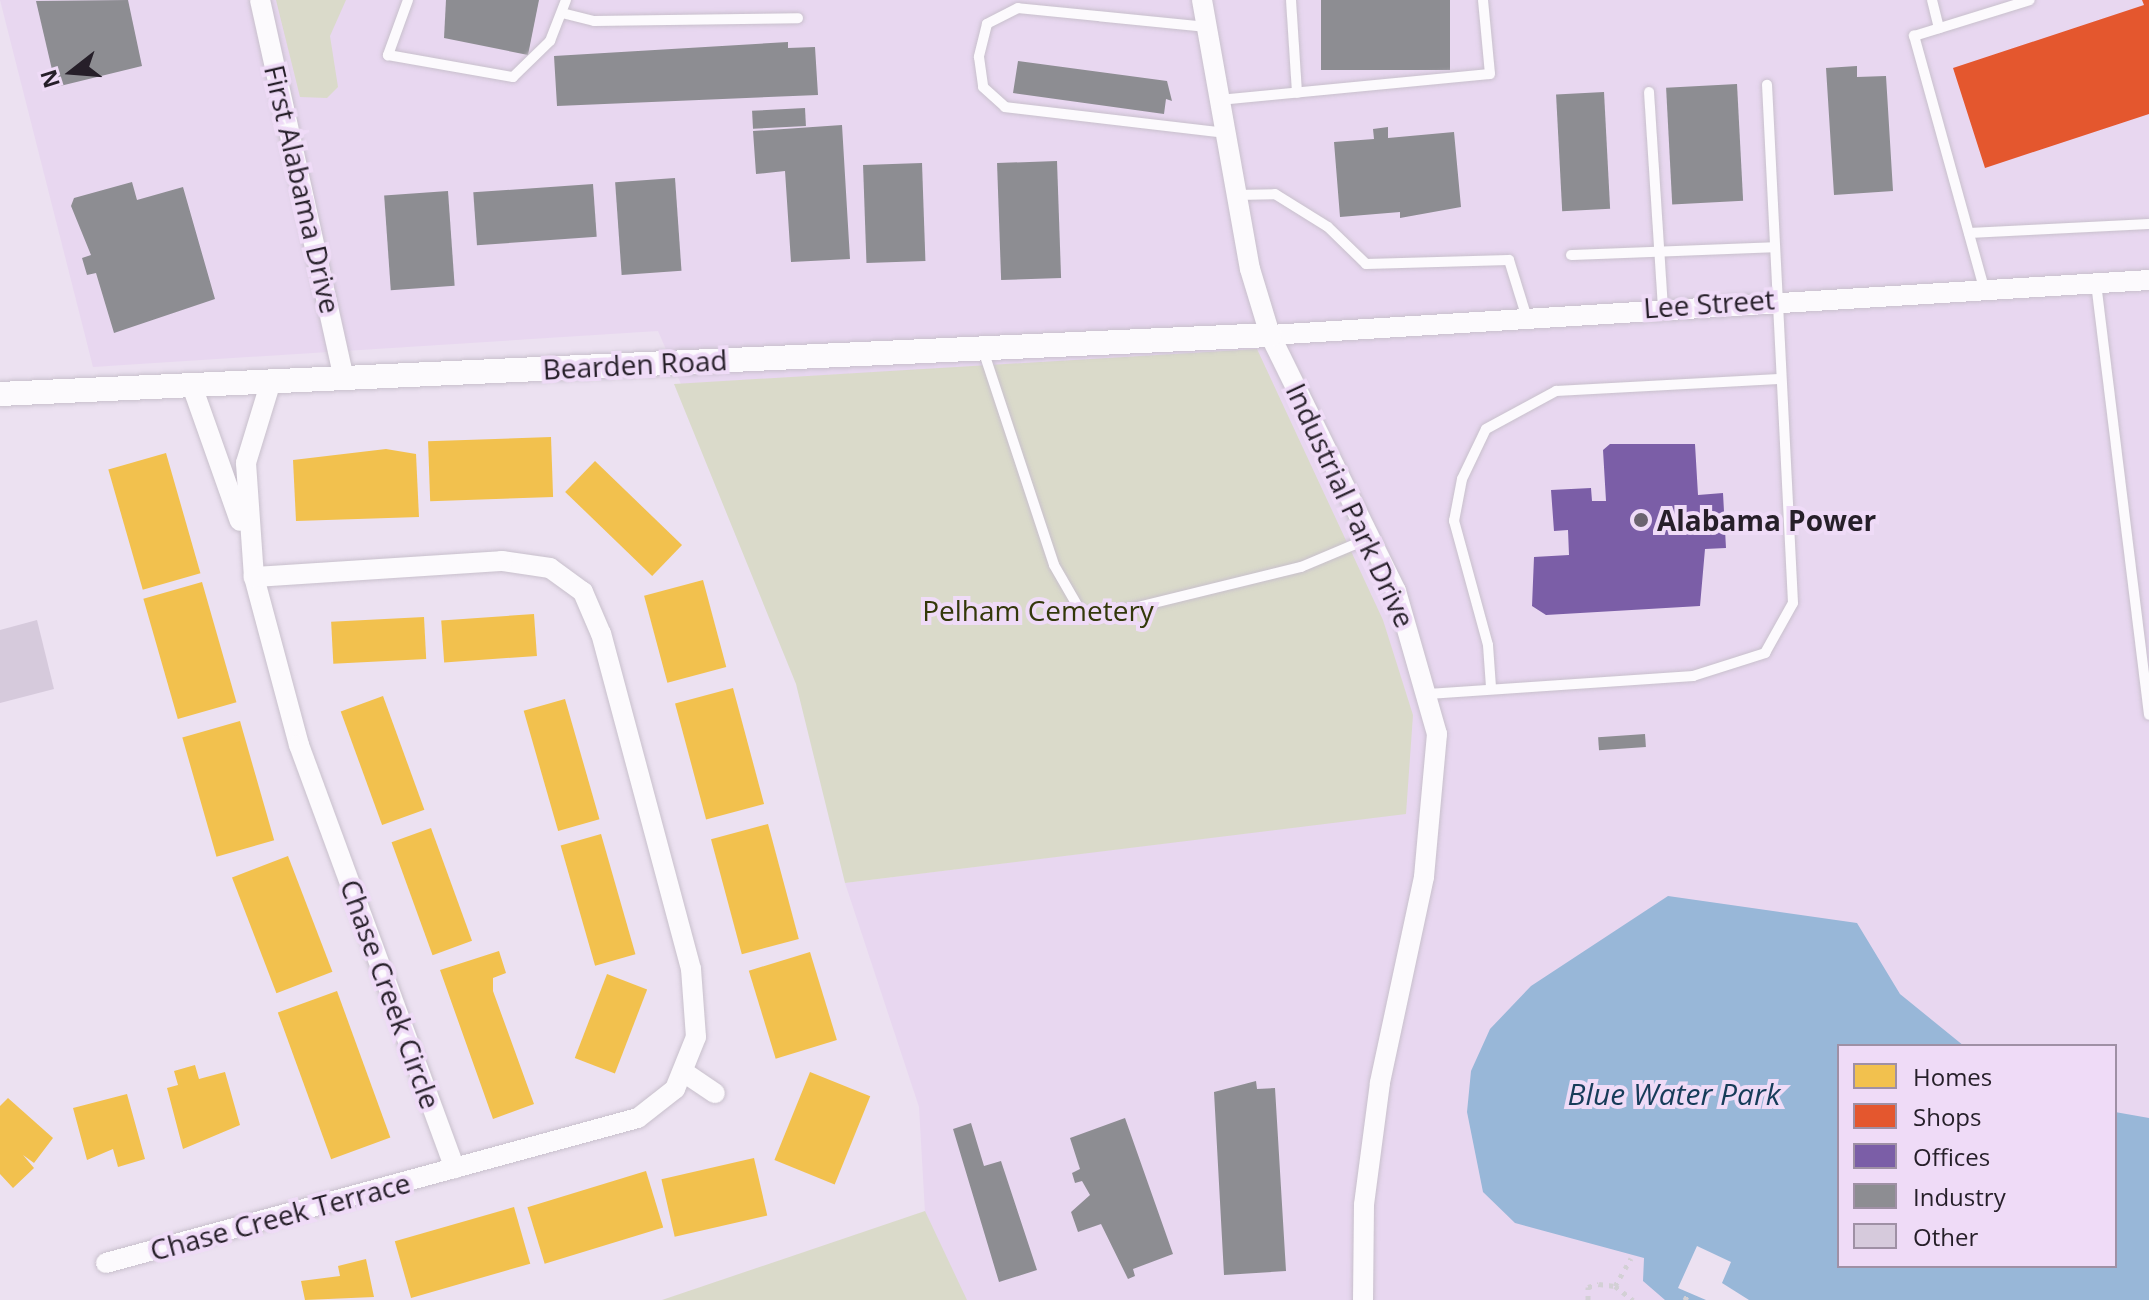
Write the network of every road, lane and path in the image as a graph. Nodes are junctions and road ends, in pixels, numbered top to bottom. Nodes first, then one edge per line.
1 (260, 0) edge
2 (408, 0) edge
3 (566, 0) edge
4 (1202, 0) edge
5 (1291, 0) edge
6 (1483, 0) edge
7 (1932, 0) edge
8 (2030, 0) edge
9 (562, 13) junction
10 (798, 18) dead end
11 (1207, 27) junction
12 (1939, 28) junction
13 (1767, 85) dead end
14 (1649, 92) dead end
15 (1297, 93) junction
16 (1219, 100) junction
17 (1225, 133) junction
18 (1236, 195) junction
19 (2149, 224) edge
20 (1969, 233) junction
21 (1775, 247) junction
22 (1660, 251) junction
23 (1571, 255) dead end
24 (2149, 280) edge
25 (2096, 283) junction
26 (1984, 288) junction
27 (1778, 298) junction
28 (1663, 306) junction
29 (1526, 315) junction
30 (1270, 335) junction
31 (983, 348) junction
32 (344, 378) junction
33 (1779, 379) junction
34 (271, 381) junction
35 (191, 383) junction
36 (0, 394) edge
37 (1371, 537) junction
38 (247, 540) junction
39 (254, 577) junction
40 (1491, 687) junction
41 (1428, 694) junction
42 (2149, 715) edge
43 (685, 1073) junction
44 (715, 1093) dead end
45 (455, 1168) junction
46 (1631, 1258) dead end
47 (106, 1263) dead end
48 (1615, 1286) junction
49 (1689, 1292) dead end
50 (1363, 1300) edge
51 (1588, 1300) edge
52 (1633, 1300) edge
53 (1685, 1300) edge

1 - 32 street, First Alabama Drive
2 - 9 lane
3 - 9 lane
4 - 11 street, Industrial Park Drive
5 - 15 lane
6 - 15 lane
7 - 12 lane
8 - 12 lane
9 - 10 lane
11 - 16 street, Industrial Park Drive
11 - 17 lane
12 - 20 lane
13 - 21 lane
14 - 22 lane
15 - 16 lane
16 - 17 street, Industrial Park Drive
17 - 18 street, Industrial Park Drive
18 - 29 lane
18 - 30 street, Industrial Park Drive
19 - 20 lane
20 - 26 lane
21 - 22 lane
21 - 27 lane
22 - 23 lane
22 - 28 lane
24 - 25 street, Lee Street
25 - 26 street, Lee Street
25 - 42 lane
26 - 27 street, Lee Street
27 - 28 street, Lee Street
27 - 33 lane
28 - 29 street, Lee Street
29 - 30 street, Lee Street
30 - 31 street, Bearden Road
30 - 37 street, Industrial Park Drive
31 - 32 street, Bearden Road
31 - 37 lane
32 - 34 street, Bearden Road
33 - 40 lane
33 - 40 lane
34 - 35 street, Bearden Road
34 - 38 street, Chase Creek Circle
35 - 36 street, Bearden Road
35 - 38 street, Chase Creek Circle
37 - 41 street, Industrial Park Drive
38 - 39 street, Chase Creek Circle
39 - 43 street
39 - 45 street, Chase Creek Circle
40 - 41 lane
41 - 50 street, Industrial Park Drive
43 - 44 street
43 - 45 street
45 - 47 street, Chase Creek Terrace
46 - 48 path
48 - 51 path
48 - 52 path
49 - 53 path

